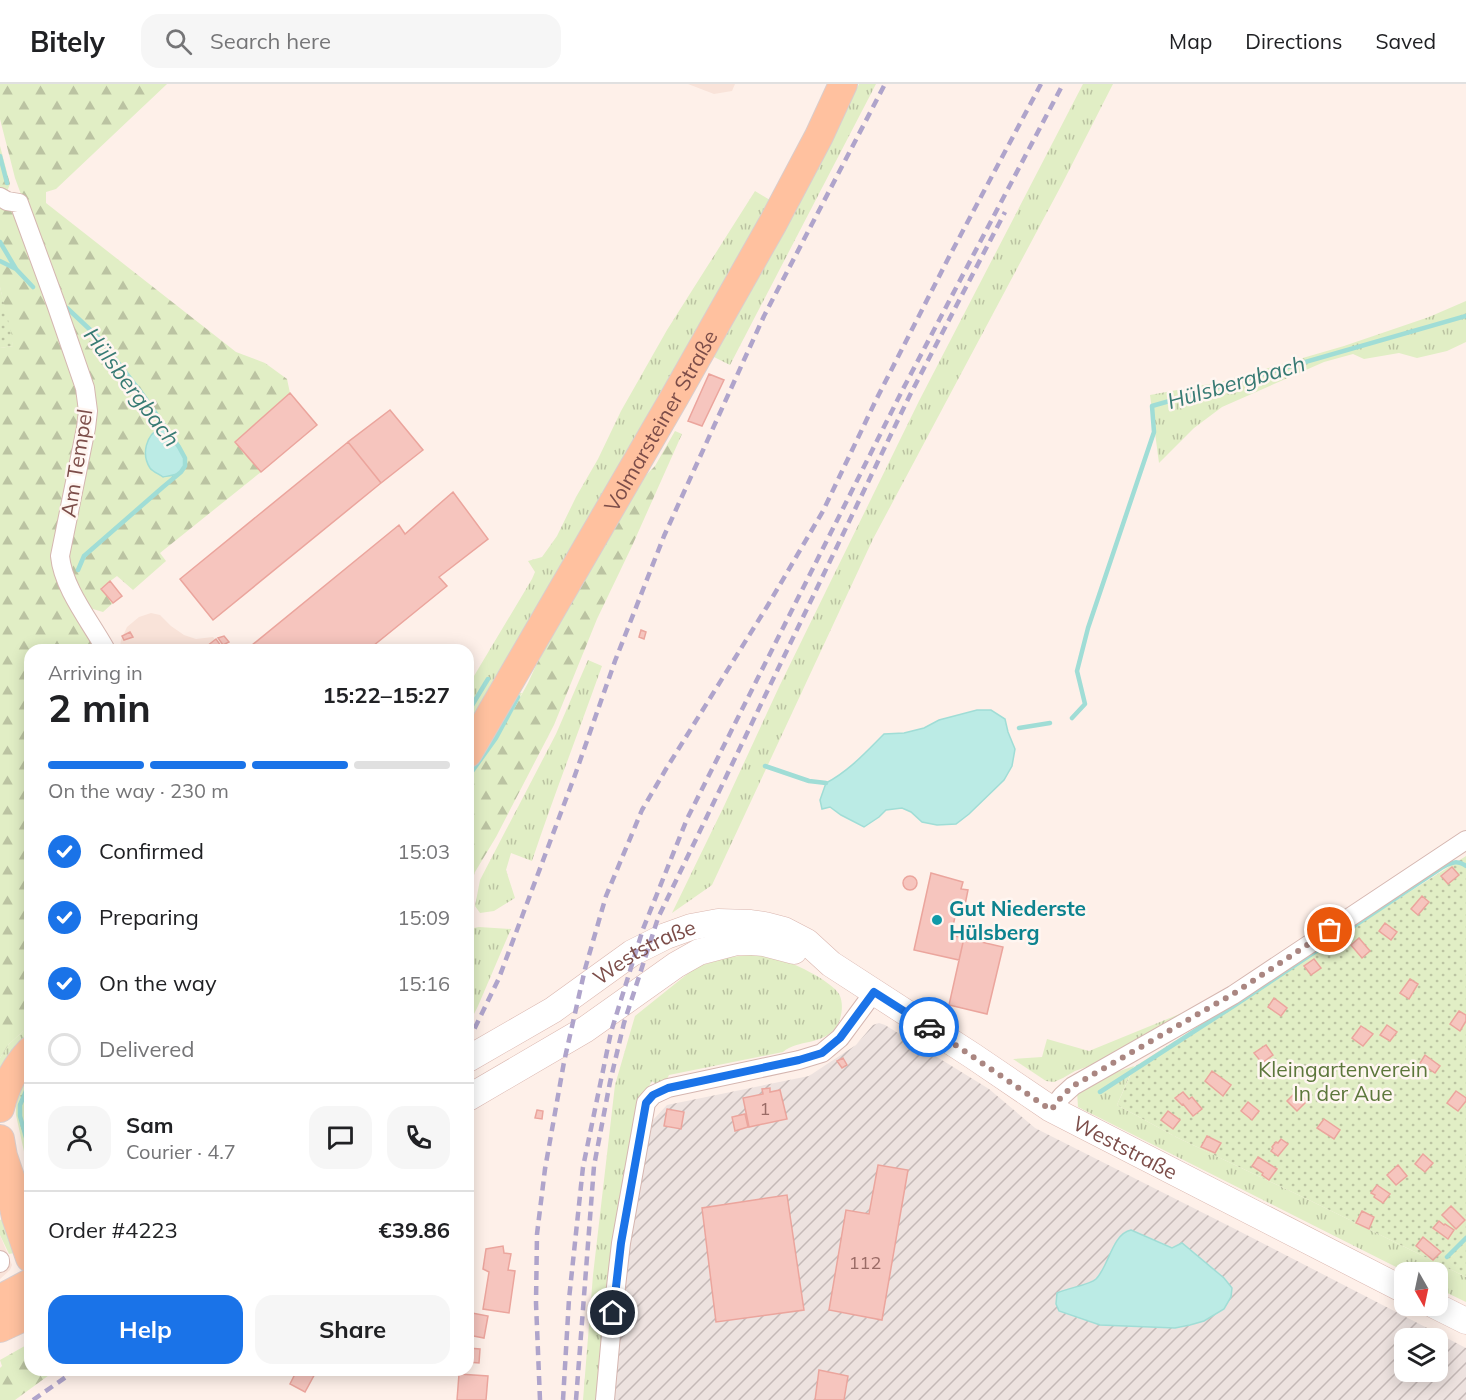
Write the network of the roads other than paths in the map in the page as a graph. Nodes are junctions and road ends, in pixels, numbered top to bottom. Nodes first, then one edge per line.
1 (843, 84) edge
2 (0, 197) edge
3 (102, 644) edge
4 (474, 743) edge
5 (1466, 840) edge
6 (831, 964) junction
7 (874, 992) junction
8 (474, 1056) edge
9 (24, 1057) edge
10 (474, 1094) edge
11 (0, 1108) edge
12 (1051, 1110) junction
13 (0, 1139) edge
14 (12, 1184) junction
15 (24, 1202) edge
16 (24, 1240) edge
17 (1394, 1285) edge
18 (24, 1286) edge
19 (0, 1299) edge
20 (1448, 1312) edge
21 (24, 1317) edge
22 (1466, 1321) edge
23 (0, 1328) edge
24 (605, 1400) edge

1 - 4 main road, Volmarsteiner Straße
2 - 3 street, Am Tempel
5 - 12 street
6 - 7 street, Weststraße
6 - 8 street, Weststraße
6 - 10 street, Weststraße
7 - 12 street, Weststraße
7 - 24 street
9 - 11 main road
12 - 17 street, Weststraße
13 - 14 main road
14 - 15 main road
14 - 16 main road
18 - 19 main road
20 - 22 street
21 - 23 main road

